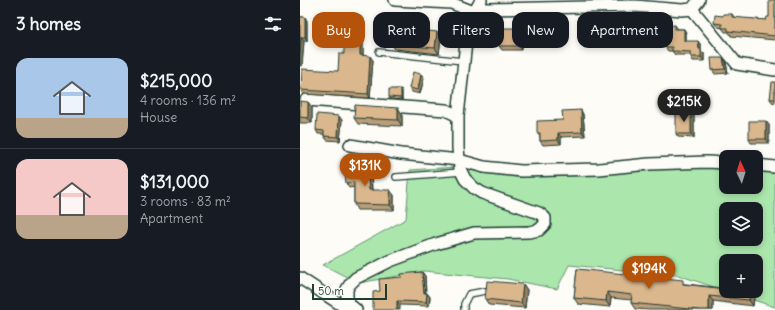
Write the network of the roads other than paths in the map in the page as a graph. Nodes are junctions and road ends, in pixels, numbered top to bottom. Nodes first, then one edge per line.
1 (395, 0) edge
2 (481, 0) edge
3 (696, 4) edge
4 (474, 12) junction
5 (465, 48) edge
6 (379, 52) dead end
7 (463, 61) junction
8 (775, 70) edge
9 (306, 100) edge
10 (458, 116) junction
11 (350, 145) dead end
12 (459, 160) junction
13 (719, 163) edge
14 (763, 166) edge
15 (775, 167) edge
16 (461, 172) junction
17 (396, 177) dead end
18 (300, 278) edge
19 (485, 291) edge
20 (349, 310) edge
21 (356, 310) edge
22 (464, 310) edge

1 - 4 street
2 - 4 street
3 - 4 street
3 - 8 street
5 - 7 street
6 - 7 lane
7 - 10 street
9 - 10 street
10 - 12 street
11 - 12 street
12 - 13 street
12 - 16 street
14 - 15 street
16 - 17 lane
16 - 21 street
18 - 20 street
19 - 22 lane

